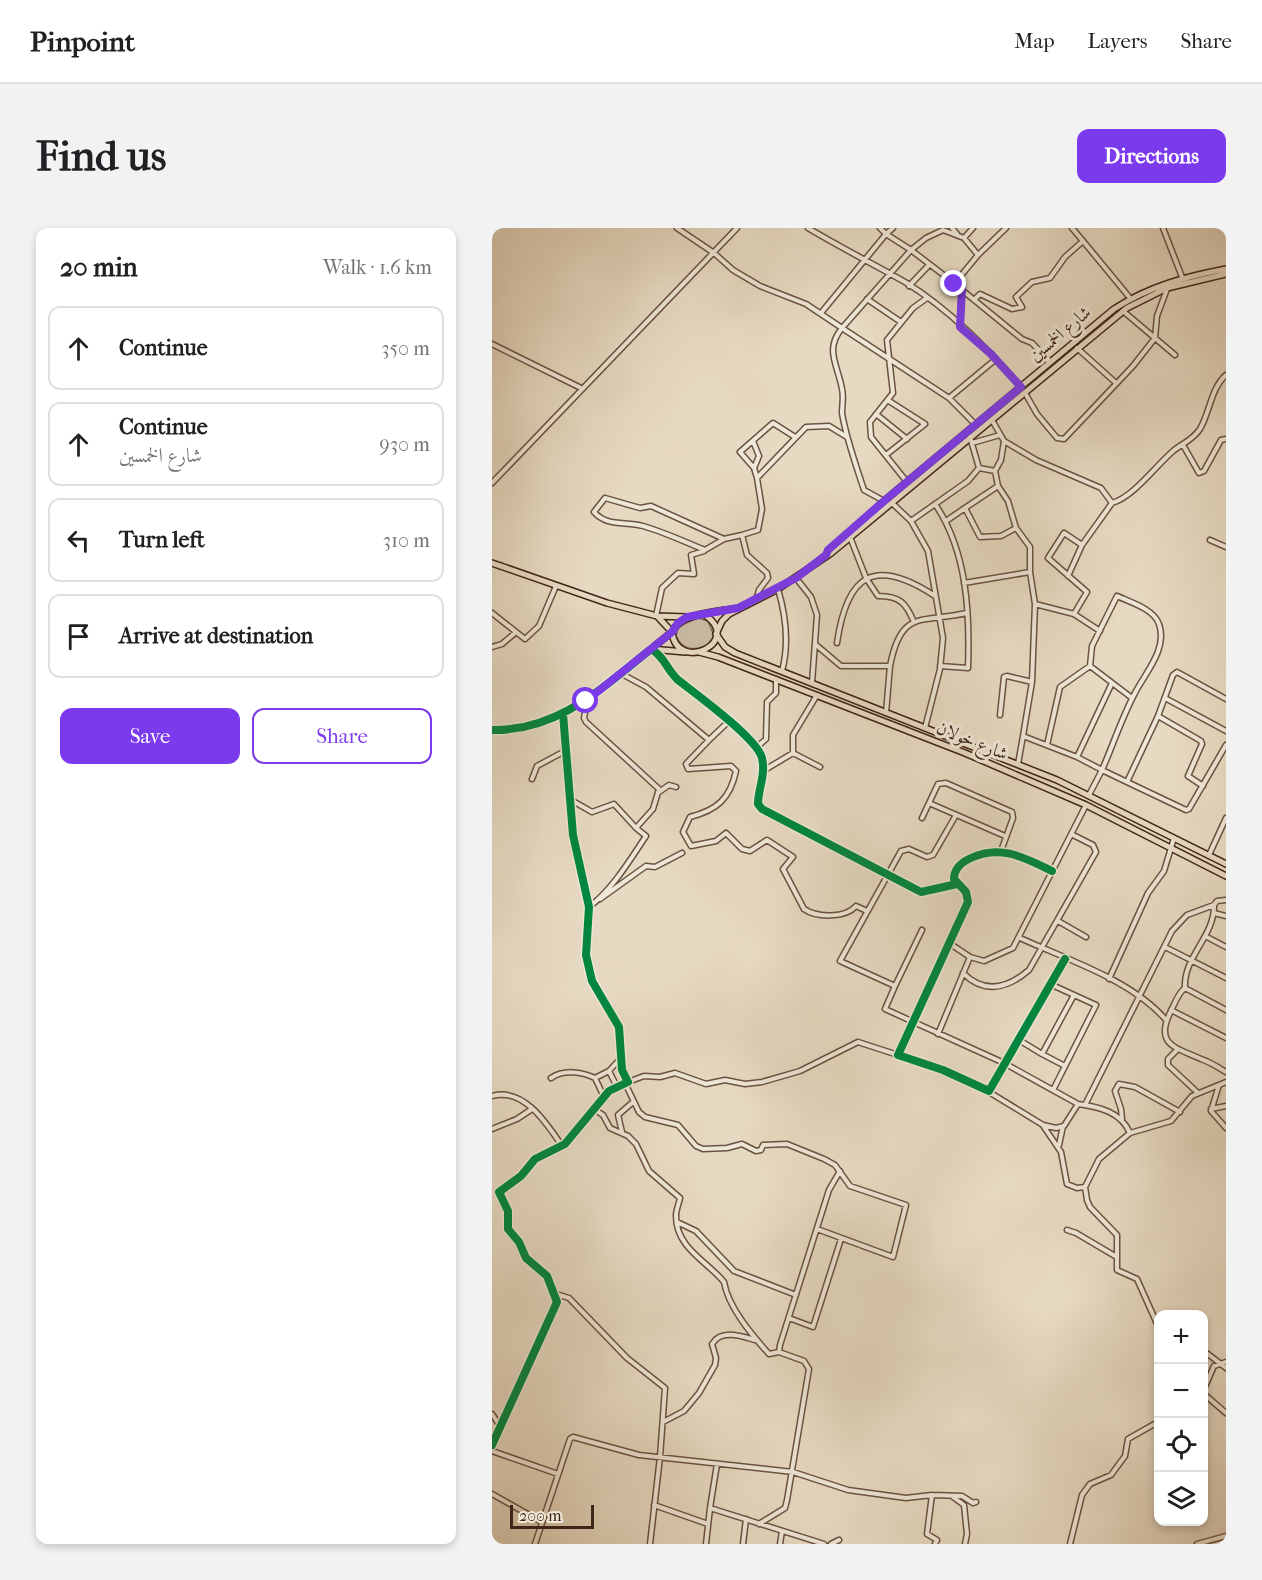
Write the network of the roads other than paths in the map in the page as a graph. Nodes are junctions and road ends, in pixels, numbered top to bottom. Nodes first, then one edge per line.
1 (677, 228) edge
2 (737, 228) edge
3 (808, 228) edge
4 (880, 228) edge
5 (893, 228) edge
6 (952, 228) edge
7 (973, 228) edge
8 (1006, 228) edge
9 (1071, 228) edge
10 (1163, 228) edge
11 (886, 234) junction
12 (958, 235) junction
13 (963, 238) junction
14 (1083, 241) junction
15 (911, 250) junction
16 (714, 252) junction
17 (978, 255) junction
18 (864, 260) junction
19 (929, 266) junction
20 (1226, 269) edge
21 (1226, 274) edge
22 (889, 275) junction
23 (1182, 277) junction
24 (954, 284) junction
25 (909, 286) junction
26 (1167, 288) junction
27 (962, 289) junction
28 (1144, 294) junction
29 (927, 298) junction
30 (1130, 298) junction
31 (867, 299) junction
32 (975, 300) junction
33 (1123, 311) junction
34 (821, 313) junction
35 (901, 322) junction
36 (960, 327) junction
37 (842, 328) junction
38 (1155, 338) junction
39 (492, 344) edge
40 (1077, 348) junction
41 (1175, 355) dead end
42 (996, 359) junction
43 (890, 361) junction
44 (1050, 362) junction
45 (1041, 374) junction
46 (1226, 375) edge
47 (1116, 383) junction
48 (582, 388) junction
49 (1023, 390) junction
50 (949, 398) junction
51 (889, 401) junction
52 (876, 414) junction
53 (992, 419) junction
54 (977, 427) junction
55 (1000, 435) junction
56 (795, 437) junction
57 (848, 437) junction
58 (907, 439) junction
59 (1226, 439) edge
60 (971, 440) junction
61 (753, 441) junction
62 (1004, 441) junction
63 (1183, 445) junction
64 (886, 455) junction
65 (754, 468) junction
66 (979, 468) junction
67 (995, 471) junction
68 (757, 478) junction
69 (907, 482) junction
70 (492, 483) edge
71 (998, 486) junction
72 (884, 501) junction
73 (892, 503) junction
74 (1112, 503) junction
75 (935, 504) junction
76 (965, 508) junction
77 (911, 521) junction
78 (946, 521) junction
79 (1016, 528) junction
80 (742, 535) junction
81 (850, 537) junction
82 (724, 538) junction
83 (1210, 540) dead end
84 (1082, 546) junction
85 (1226, 547) edge
86 (705, 550) junction
87 (826, 555) junction
88 (492, 563) edge
89 (1030, 572) junction
90 (1068, 576) junction
91 (796, 578) junction
92 (867, 578) junction
93 (964, 583) junction
94 (556, 586) junction
95 (778, 589) junction
96 (936, 597) junction
97 (756, 600) junction
98 (1035, 604) junction
99 (738, 608) junction
100 (492, 613) edge
101 (968, 613) junction
102 (1074, 614) junction
103 (705, 615) junction
104 (656, 616) junction
105 (687, 617) junction
106 (940, 619) junction
107 (914, 622) junction
108 (1100, 631) junction
109 (672, 632) junction
110 (515, 633) junction
111 (716, 634) junction
112 (837, 643) dead end
113 (815, 644) junction
114 (492, 647) edge
115 (651, 649) junction
116 (688, 651) junction
117 (699, 652) junction
118 (890, 666) junction
119 (940, 666) junction
120 (1090, 666) junction
121 (782, 671) junction
122 (622, 674) junction
123 (776, 680) junction
124 (1032, 682) junction
125 (812, 683) junction
126 (1112, 683) junction
127 (817, 695) junction
128 (1132, 698) junction
129 (1165, 698) junction
130 (1226, 699) edge
131 (586, 701) junction
132 (886, 713) junction
133 (563, 714) junction
134 (1000, 715) dead end
135 (1158, 716) junction
136 (729, 720) junction
137 (925, 728) junction
138 (492, 730) edge
139 (1226, 731) edge
140 (1023, 736) junction
141 (709, 740) junction
142 (1047, 745) junction
143 (1226, 745) edge
144 (970, 746) junction
145 (756, 748) junction
146 (565, 751) junction
147 (793, 753) junction
148 (965, 753) junction
149 (1077, 758) junction
150 (1018, 764) junction
151 (820, 767) dead end
152 (1102, 770) junction
153 (764, 771) junction
154 (532, 778) dead end
155 (1127, 782) junction
156 (1203, 786) junction
157 (676, 787) dead end
158 (658, 792) junction
159 (1089, 795) junction
160 (570, 800) junction
161 (929, 803) junction
162 (1086, 805) junction
163 (956, 815) junction
164 (922, 818) dead end
165 (1226, 818) edge
166 (636, 828) junction
167 (1071, 834) junction
168 (1005, 836) junction
169 (1174, 837) junction
170 (1170, 846) junction
171 (1001, 851) junction
172 (682, 853) dead end
173 (1209, 855) junction
174 (1226, 864) edge
175 (1053, 871) junction
176 (886, 875) junction
177 (1226, 876) edge
178 (957, 884) junction
179 (1226, 900) edge
180 (597, 901) junction
181 (1214, 905) junction
182 (589, 907) junction
183 (867, 911) junction
184 (1214, 914) junction
185 (1226, 916) edge
186 (1058, 921) junction
187 (922, 930) dead end
188 (1205, 936) junction
189 (1086, 937) dead end
190 (1020, 938) junction
191 (949, 943) junction
192 (1165, 947) junction
193 (1226, 947) edge
194 (1043, 949) junction
195 (970, 957) junction
196 (1065, 959) junction
197 (1190, 962) junction
198 (963, 973) junction
199 (1226, 978) edge
200 (1109, 979) junction
201 (1050, 984) junction
202 (895, 986) junction
203 (1185, 988) junction
204 (1074, 995) junction
205 (1141, 996) junction
206 (1171, 1010) junction
207 (1226, 1010) edge
208 (1166, 1020) junction
209 (914, 1024) junction
210 (938, 1034) junction
211 (1226, 1038) edge
212 (1018, 1040) junction
213 (1176, 1051) junction
214 (1042, 1054) junction
215 (898, 1055) junction
216 (621, 1058) junction
217 (1004, 1063) junction
218 (1226, 1064) edge
219 (1065, 1066) junction
220 (1221, 1069) junction
221 (609, 1071) junction
222 (1226, 1072) edge
223 (551, 1078) dead end
224 (595, 1078) junction
225 (1226, 1082) edge
226 (627, 1083) junction
227 (1220, 1085) junction
228 (617, 1087) junction
229 (1053, 1090) junction
230 (988, 1091) junction
231 (1198, 1093) junction
232 (492, 1096) edge
233 (604, 1097) junction
234 (633, 1102) junction
235 (1078, 1104) junction
236 (1084, 1105) junction
237 (1226, 1106) edge
238 (532, 1108) junction
239 (1211, 1109) junction
240 (595, 1110) junction
241 (1180, 1112) junction
242 (1122, 1119) junction
243 (1043, 1125) junction
244 (1064, 1126) junction
245 (1226, 1128) edge
246 (492, 1129) edge
247 (622, 1132) junction
248 (1130, 1133) junction
249 (562, 1146) junction
250 (1058, 1146) junction
251 (840, 1171) junction
252 (1085, 1187) junction
253 (676, 1221) junction
254 (817, 1229) junction
255 (1067, 1230) dead end
256 (841, 1239) junction
257 (1115, 1256) junction
258 (556, 1294) junction
259 (796, 1295) junction
260 (1154, 1316) edge
261 (789, 1318) junction
262 (756, 1340) junction
263 (779, 1352) junction
264 (1208, 1355) edge
265 (1226, 1362) edge
266 (1218, 1364) junction
267 (1226, 1368) edge
268 (1208, 1376) edge
269 (1208, 1398) edge
270 (1226, 1413) edge
271 (492, 1414) edge
272 (663, 1422) junction
273 (1154, 1424) edge
274 (500, 1426) junction
275 (492, 1445) edge
276 (492, 1451) edge
277 (660, 1457) junction
278 (717, 1464) junction
279 (793, 1472) junction
280 (558, 1474) junction
281 (492, 1494) edge
282 (932, 1495) junction
283 (953, 1496) junction
284 (976, 1502) dead end
285 (654, 1505) junction
286 (710, 1508) junction
287 (746, 1519) junction
288 (542, 1522) junction
289 (708, 1524) junction
290 (759, 1524) junction
291 (782, 1532) junction
292 (1226, 1536) edge
293 (838, 1540) dead end
294 (535, 1544) edge
295 (650, 1544) edge
296 (706, 1544) edge
297 (743, 1544) edge
298 (780, 1544) edge
299 (824, 1544) edge
300 (831, 1544) edge
301 (935, 1544) edge
302 (965, 1544) edge
303 (1070, 1544) edge
304 (1197, 1544) edge

1 - 16 street
2 - 16 street
3 - 18 street
4 - 11 street
5 - 11 street
6 - 12 street
7 - 13 street
8 - 17 street
9 - 14 street
10 - 23 street
11 - 15 street
11 - 18 street
12 - 13 street
12 - 15 street
13 - 17 street
14 - 30 street
14 - 32 street
15 - 19 street
15 - 22 street
16 - 34 street
16 - 48 street
17 - 24 street
18 - 22 street
18 - 34 street
19 - 24 street
19 - 25 street
20 - 23 main road, شارع الخمسين
21 - 26 main road, شارع الخمسين
22 - 25 street
22 - 31 street
23 - 28 main road, شارع الخمسين
24 - 27 street
25 - 29 street
26 - 28 main road, شارع الخمسين
26 - 38 street
27 - 32 street
27 - 36 street
28 - 30 main road, شارع الخمسين
28 - 33 main road, شارع الخمسين
29 - 35 street
29 - 36 street
30 - 44 main road, شارع الخمسين
31 - 35 street
31 - 37 street
32 - 44 street
33 - 38 street
33 - 40 main road, شارع الخمسين
34 - 37 street
35 - 43 street
36 - 42 street
37 - 43 street
37 - 57 street
38 - 41 street
38 - 47 street
39 - 48 street
40 - 45 main road, شارع الخمسين
40 - 47 street
42 - 49 street
42 - 50 street
43 - 50 street
43 - 51 street
44 - 45 main road, شارع الخمسين
45 - 49 main road, شارع الخمسين
46 - 63 street
47 - 49 street
48 - 70 street
49 - 53 main road, شارع الخمسين
49 - 54 main road, شارع الخمسين
50 - 54 street
51 - 52 street
51 - 58 street
52 - 58 street
52 - 64 street
53 - 54 main road, شارع الخمسين
53 - 55 street
54 - 60 main road, شارع الخمسين
54 - 69 main road, شارع الخمسين
55 - 60 street
55 - 62 street
56 - 57 street
56 - 61 street
56 - 68 street
57 - 72 street
58 - 64 street
59 - 63 street
60 - 66 street
60 - 73 main road, شارع الخمسين
61 - 65 street
61 - 65 street
62 - 67 street
62 - 74 street
63 - 74 street
64 - 69 street
65 - 68 street
66 - 67 street
66 - 75 street
67 - 71 street
68 - 80 street
69 - 72 main road, شارع الخمسين
71 - 76 street
71 - 79 street
72 - 87 main road, شارع الخمسين
73 - 77 street
73 - 81 main road, شارع الخمسين
74 - 84 street
75 - 77 street
75 - 78 street
76 - 78 street
76 - 79 street
77 - 96 street
78 - 93 street
79 - 89 street
80 - 82 street
80 - 97 street
81 - 87 main road, شارع الخمسين
81 - 92 street
82 - 86 street
82 - 86 street
83 - 85 street
84 - 90 street
84 - 90 street
86 - 104 street
87 - 91 main road, شارع الخمسين
88 - 94 main road
89 - 93 street
89 - 98 street
90 - 102 street
91 - 95 main road, شارع الخمسين
91 - 113 street
92 - 96 street
92 - 107 street
92 - 112 street
93 - 101 street
94 - 104 main road
94 - 110 street
95 - 97 main road, شارع الخمسين
95 - 121 street
96 - 106 street
97 - 99 main road, شارع الخمسين
98 - 102 street
98 - 124 street
99 - 103 main road, شارع الخمسين
99 - 111 main road, شارع الخمسين
100 - 110 street
101 - 106 street
101 - 119 street
102 - 108 street
103 - 105 main road
103 - 111 main road
104 - 105 main road
104 - 109 main road
105 - 109 main road
106 - 107 street
106 - 119 street
107 - 118 street
108 - 120 street
108 - 128 street
109 - 115 main road
109 - 116 main road
110 - 114 street
111 - 117 main road
111 - 121 main road, شارع خولان
113 - 118 street
113 - 125 street
115 - 116 main road
115 - 122 street
115 - 136 street
116 - 117 main road
117 - 123 main road, شارع خولان
118 - 132 street
119 - 137 street
120 - 126 street
120 - 142 street
121 - 125 main road, شارع خولان
122 - 131 street
122 - 141 street
123 - 127 main road, شارع خولان
123 - 145 street
124 - 134 street
124 - 140 street
125 - 132 main road, شارع خولان
126 - 128 street
126 - 149 street
127 - 147 street
127 - 148 main road, شارع خولان
128 - 152 street
129 - 130 street
129 - 135 street
129 - 139 street
131 - 133 street
131 - 158 street
132 - 137 main road, شارع خولان
133 - 138 street
133 - 146 street
135 - 155 street
135 - 156 street
136 - 141 street
136 - 145 street
137 - 144 main road, شارع خولان
140 - 142 street
140 - 150 street
141 - 183 street
142 - 149 street
143 - 156 street
144 - 148 main road
144 - 150 main road, شارع خولان
145 - 153 street
146 - 154 street
146 - 160 street
147 - 151 street
147 - 153 street
148 - 162 main road, شارع خولان
149 - 152 street
150 - 159 main road, شارع خولان
152 - 155 street
152 - 159 street
153 - 176 street
155 - 156 street
157 - 158 street
158 - 166 street
159 - 169 main road, شارع خولان
160 - 166 street
160 - 182 street
161 - 163 street
161 - 164 street
161 - 168 street
162 - 167 street
162 - 170 main road, شارع خولان
163 - 168 street
163 - 176 street
165 - 173 street
166 - 180 street
167 - 175 street
167 - 186 street
168 - 171 street
169 - 170 street
169 - 173 main road, شارع خولان
170 - 177 main road, شارع خولان
170 - 200 street
171 - 175 street
171 - 178 street
172 - 180 street
173 - 174 main road, شارع خولان
175 - 190 street
176 - 178 street
176 - 183 street
178 - 191 street
179 - 181 street
180 - 182 street
181 - 184 street
181 - 192 street
182 - 216 street
183 - 202 street
184 - 185 street
184 - 188 street
186 - 189 street
186 - 194 street
187 - 202 street
188 - 193 street
188 - 197 street
190 - 194 street
190 - 195 street
191 - 195 street
191 - 209 street
192 - 197 street
192 - 205 street
194 - 196 street
194 - 198 street
195 - 198 street
196 - 200 street
196 - 201 street
197 - 199 street
197 - 203 street
198 - 210 street
200 - 205 street
201 - 204 street
201 - 212 street
202 - 209 street
203 - 206 street
203 - 207 street
204 - 214 street
204 - 219 street
205 - 208 street
205 - 236 street
206 - 208 street
206 - 211 street
208 - 213 street
209 - 210 street
209 - 215 street
210 - 217 street
212 - 214 street
212 - 217 street
213 - 220 street
213 - 231 street
214 - 219 street
215 - 226 street
215 - 230 street
216 - 221 street
216 - 226 street
217 - 229 street
217 - 230 street
218 - 220 street
219 - 229 street
220 - 222 street
221 - 224 street
221 - 228 street
223 - 224 street
224 - 233 street
225 - 227 street
226 - 228 street
226 - 234 street
227 - 231 street
227 - 239 street
228 - 233 street
229 - 235 street
230 - 243 street
231 - 241 street
232 - 238 street
233 - 240 street
234 - 247 street
234 - 251 street
235 - 236 street
235 - 244 street
236 - 242 street
237 - 239 street
238 - 246 street
238 - 249 street
239 - 245 street
240 - 247 street
240 - 249 street
241 - 242 street
241 - 248 street
242 - 248 street
243 - 244 street
243 - 250 street
244 - 250 street
247 - 253 street
248 - 252 street
249 - 258 street
250 - 252 street
251 - 254 street
251 - 256 street
252 - 257 street
253 - 259 street
253 - 262 street
254 - 256 street
254 - 259 street
255 - 257 street
256 - 261 street
257 - 260 street
258 - 272 street
258 - 274 street
259 - 261 street
261 - 263 street
262 - 263 street
262 - 272 street
263 - 279 street
264 - 266 street
265 - 266 street
266 - 267 street
266 - 268 street
269 - 270 street
271 - 274 street
272 - 277 street
273 - 303 street
274 - 275 street
276 - 280 street
277 - 278 street
277 - 280 street
277 - 285 street
278 - 279 street
278 - 286 street
279 - 282 street
279 - 290 street
280 - 288 street
281 - 288 street
282 - 283 street
282 - 301 street
283 - 284 street
283 - 302 street
285 - 289 street
285 - 295 street
286 - 287 street
286 - 289 street
287 - 290 street
287 - 297 street
288 - 294 street
289 - 296 street
290 - 291 street
291 - 298 street
291 - 299 street
292 - 304 street
293 - 300 street

